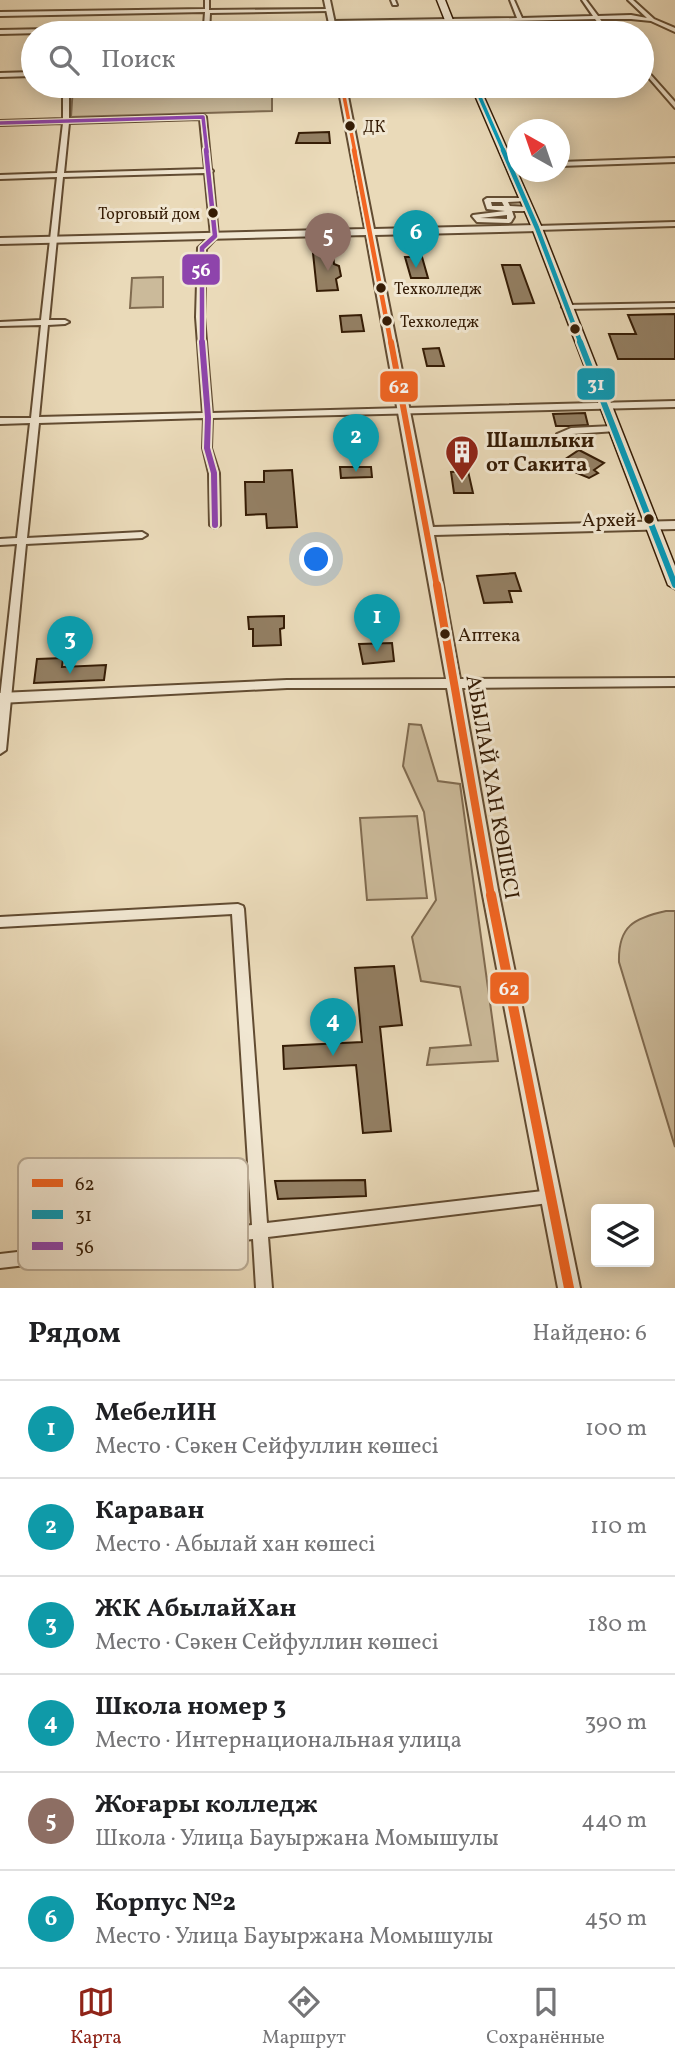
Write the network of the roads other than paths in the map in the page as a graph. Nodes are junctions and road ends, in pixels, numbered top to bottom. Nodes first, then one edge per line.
1 (82, 0) edge
2 (207, 0) edge
3 (327, 0) edge
4 (441, 0) edge
5 (512, 0) edge
6 (584, 0) edge
7 (629, 0) edge
8 (329, 10) junction
9 (207, 11) junction
10 (80, 13) junction
11 (0, 15) edge
12 (598, 18) junction
13 (521, 20) junction
14 (652, 20) junction
15 (78, 21) edge
16 (207, 21) edge
17 (332, 21) edge
18 (449, 21) joint
19 (600, 21) edge
20 (675, 30) edge
21 (0, 32) edge
22 (21, 32) edge
23 (21, 74) edge
24 (0, 75) edge
25 (654, 81) edge
26 (66, 98) edge
27 (344, 98) edge
28 (481, 98) edge
29 (675, 106) edge
30 (66, 120) junction
31 (0, 122) edge
32 (507, 151) edge
33 (675, 160) edge
34 (570, 164) edge
35 (210, 171) junction
36 (60, 175) junction
37 (0, 177) edge
38 (520, 182) edge
39 (504, 200) junction
40 (527, 204) junction
41 (509, 211) junction
42 (675, 224) edge
43 (537, 228) junction
44 (371, 232) junction
45 (215, 236) junction
46 (53, 240) junction
47 (0, 241) edge
48 (675, 305) edge
49 (566, 307) junction
50 (65, 322) dead end
51 (45, 323) junction
52 (0, 324) edge
53 (675, 404) edge
54 (604, 406) junction
55 (405, 411) junction
56 (208, 417) junction
57 (36, 420) junction
58 (0, 421) edge
59 (613, 429) junction
60 (561, 434) dead end
61 (215, 525) dead end
62 (675, 525) edge
63 (651, 526) junction
64 (427, 531) junction
65 (142, 535) dead end
66 (22, 541) junction
67 (0, 542) edge
68 (675, 585) edge
69 (675, 682) edge
70 (453, 685) junction
71 (3, 697) edge
72 (0, 750) edge
73 (0, 922) edge
74 (552, 1197) junction
75 (261, 1232) junction
76 (248, 1233) edge
77 (18, 1259) edge
78 (0, 1261) edge
79 (264, 1288) edge
80 (569, 1288) edge

1 - 10 street
2 - 9 street
3 - 8 street
4 - 18 main road
5 - 13 street
6 - 12 street
7 - 14 street
8 - 9 street
8 - 17 street
9 - 10 street
9 - 16 street
10 - 11 street
10 - 15 street
12 - 13 street
12 - 14 street
12 - 19 street
13 - 18 street
14 - 20 street
21 - 22 street
23 - 24 street
25 - 29 street
26 - 30 street
27 - 44 street, АБЫЛАЙ ХАН КӨШЕСІ
28 - 32 main road
30 - 31 street
30 - 35 street
30 - 36 street
33 - 34 street
35 - 36 street
35 - 45 street
36 - 37 street
36 - 46 street
38 - 40 main road
39 - 40 street
39 - 41 street
39 - 41 street
40 - 41 street
40 - 43 main road
42 - 43 street
43 - 44 street
43 - 49 main road
44 - 45 street
44 - 55 street, АБЫЛАЙ ХАН КӨШЕСІ
45 - 46 street
45 - 56 street
46 - 47 street
46 - 51 street
48 - 49 street
49 - 54 main road
50 - 51 street
51 - 52 street
51 - 57 street
53 - 54 street
54 - 55 street
54 - 59 main road
55 - 56 street
55 - 64 street, АБЫЛАЙ ХАН КӨШЕСІ
56 - 57 street
56 - 61 street
57 - 58 street
57 - 66 street
59 - 60 street
59 - 63 main road
62 - 63 street
63 - 64 street
63 - 68 main road
64 - 70 street, АБЫЛАЙ ХАН КӨШЕСІ
65 - 66 street
66 - 67 street
66 - 71 street
69 - 70 street
70 - 71 street
70 - 74 street, АБЫЛАЙ ХАН КӨШЕСІ
71 - 72 street
73 - 75 street
74 - 75 street
74 - 80 street, АБЫЛАЙ ХАН КӨШЕСІ
75 - 76 street
75 - 79 street
77 - 78 street

